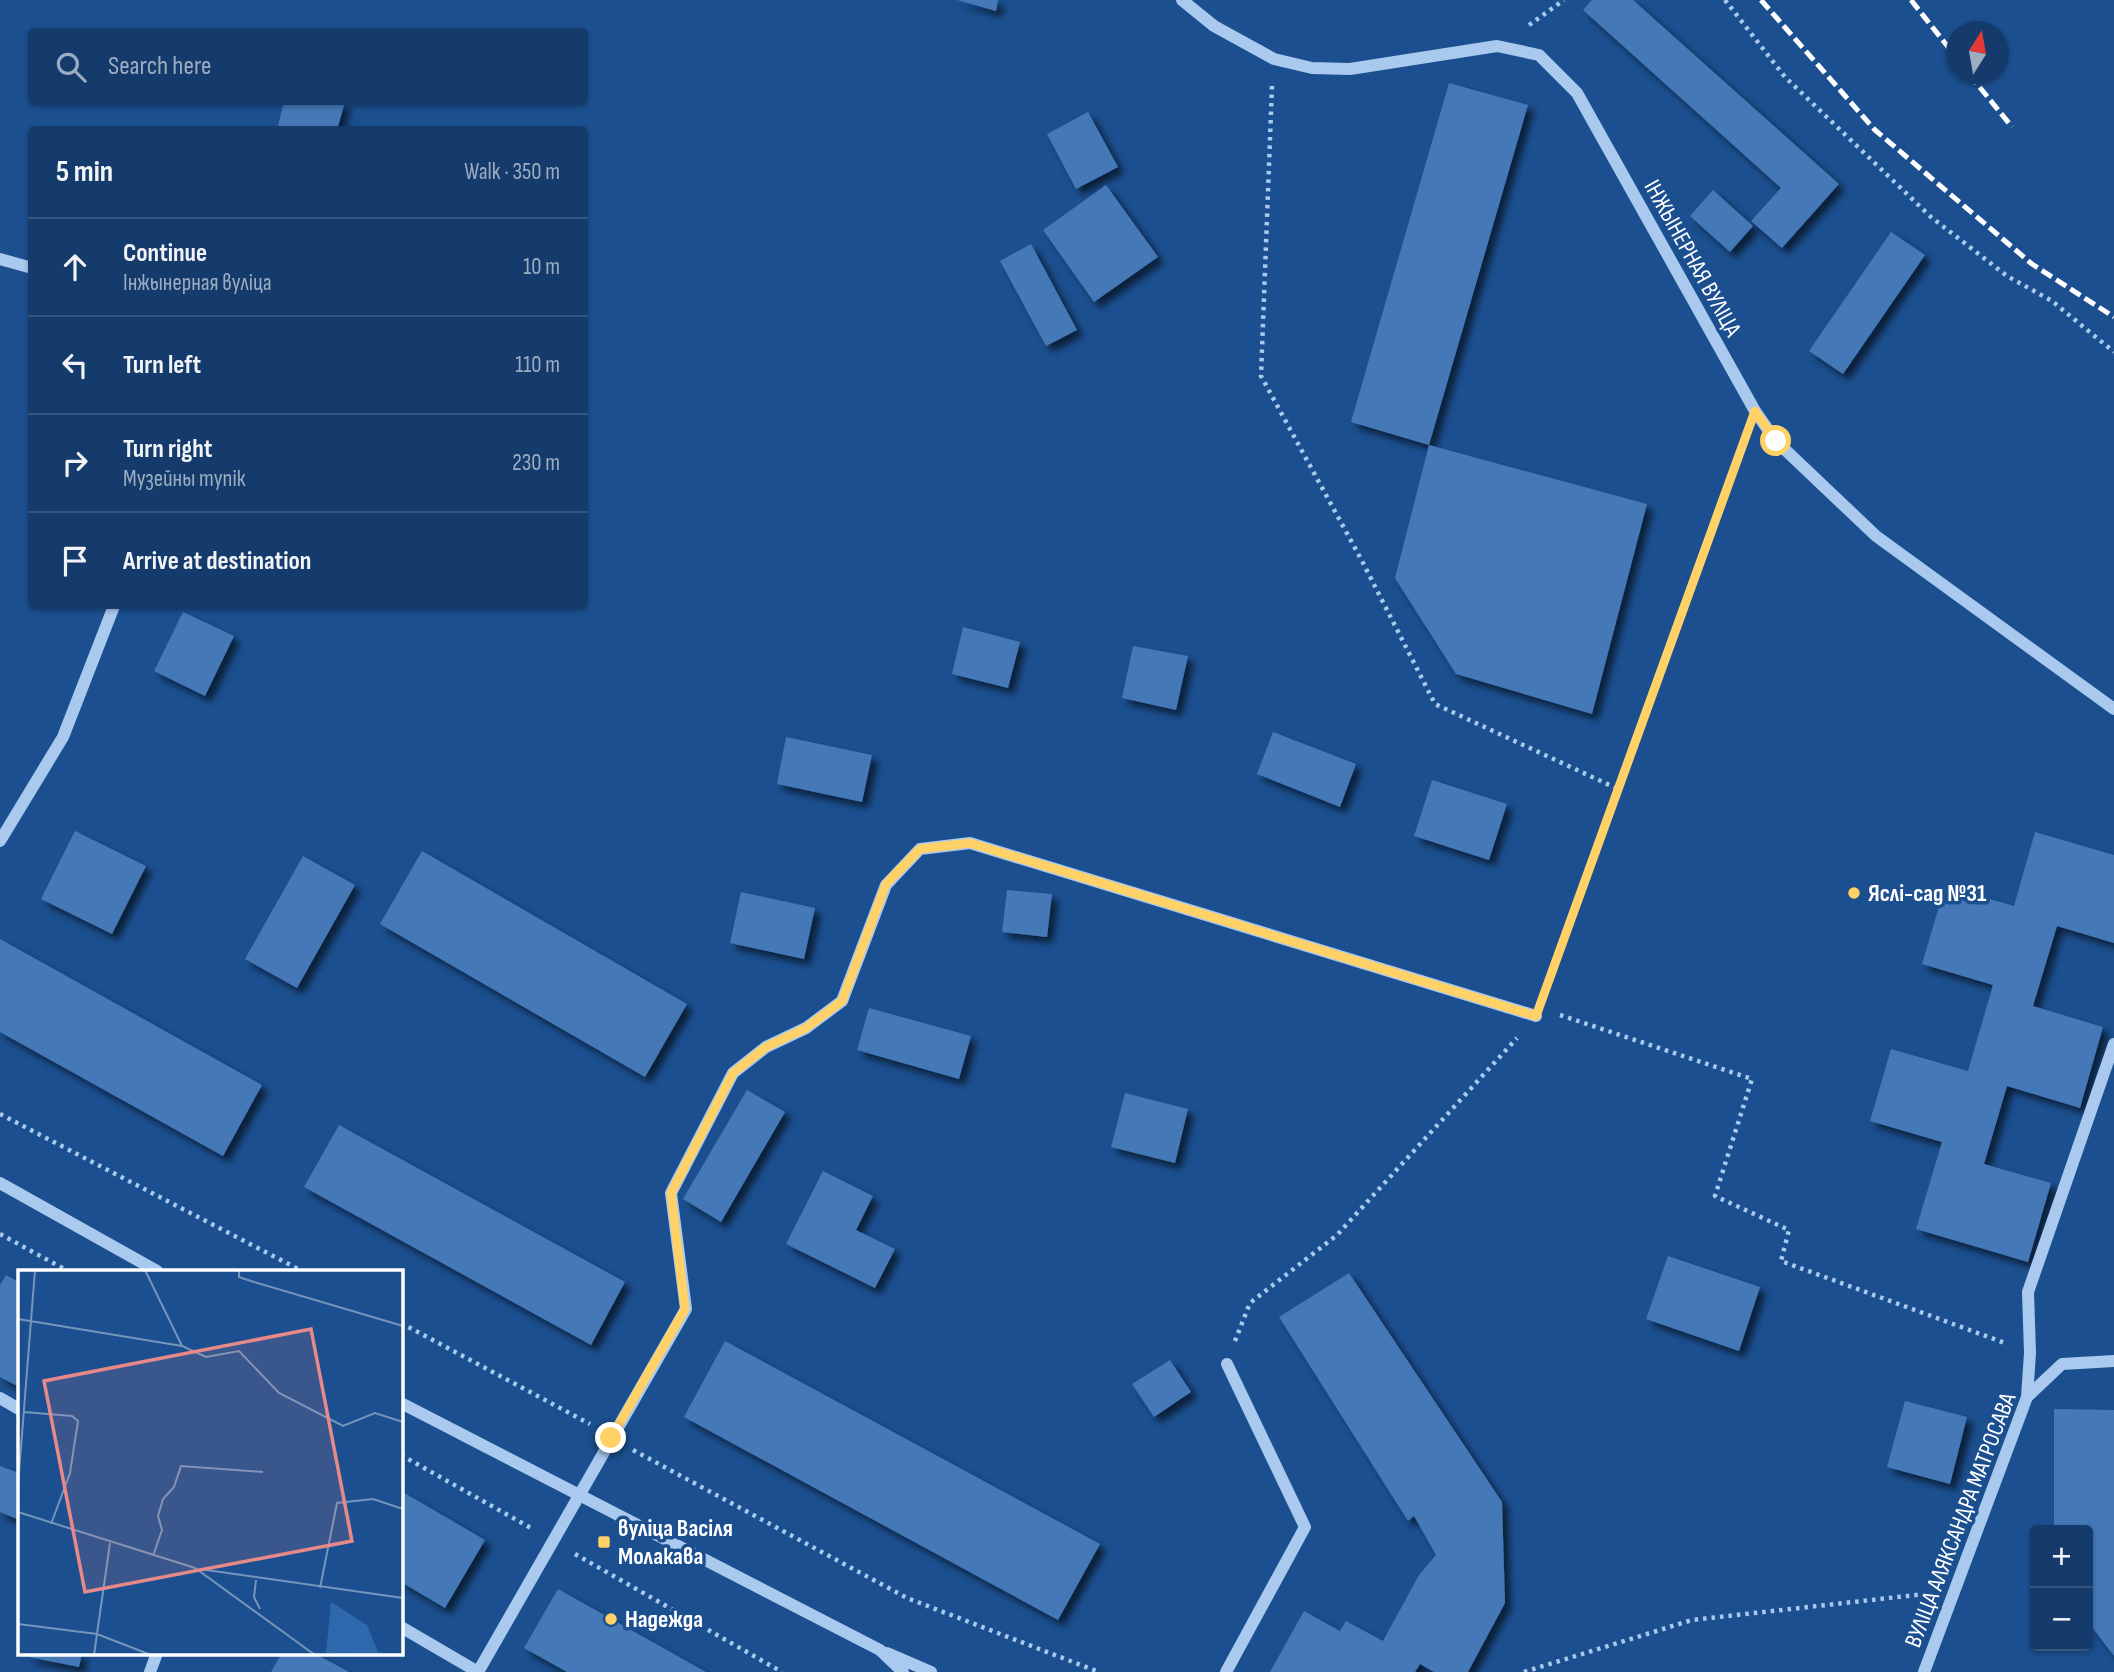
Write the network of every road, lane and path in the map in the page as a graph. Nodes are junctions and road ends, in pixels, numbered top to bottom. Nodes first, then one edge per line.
1 (1182, 0) edge
2 (1725, 0) edge
3 (1274, 59) junction
4 (0, 259) edge
5 (28, 267) edge
6 (2114, 352) edge
7 (1755, 411) junction
8 (113, 609) edge
9 (2114, 709) edge
10 (1618, 789) junction
11 (0, 841) edge
12 (1536, 1016) junction
13 (2114, 1044) edge
14 (0, 1114) edge
15 (0, 1183) edge
16 (0, 1234) edge
17 (66, 1270) edge
18 (155, 1270) edge
19 (300, 1270) edge
20 (402, 1324) edge
21 (2030, 1353) junction
22 (2114, 1361) edge
23 (1227, 1364) joint
24 (2027, 1397) junction
25 (0, 1398) edge
26 (402, 1404) edge
27 (18, 1408) edge
28 (611, 1438) junction
29 (402, 1456) edge
30 (578, 1496) junction
31 (552, 1540) junction
32 (1954, 1591) junction
33 (402, 1628) edge
34 (880, 1650) junction
35 (157, 1654) edge
36 (150, 1672) edge
37 (478, 1672) edge
38 (782, 1672) edge
39 (903, 1672) edge
40 (931, 1672) edge
41 (1099, 1672) edge
42 (1226, 1672) edge
43 (1524, 1672) edge
44 (1924, 1672) edge

1 - 3 street, ІНЖЫНЕРНАЯ ВУЛІЦА
2 - 6 path
3 - 7 street, ІНЖЫНЕРНАЯ ВУЛІЦА
3 - 10 path
4 - 5 street
7 - 9 street, ІНЖЫНЕРНАЯ ВУЛІЦА
7 - 10 path
8 - 11 street
10 - 12 path
12 - 21 path
12 - 23 path
12 - 28 street
13 - 21 street
14 - 19 path
15 - 18 street
16 - 17 path
20 - 28 path
21 - 24 street
22 - 24 street, ВУЛІЦА АЛЯКСАНДРА МАТРОСАВА
23 - 42 street
24 - 32 street, ВУЛІЦА АЛЯКСАНДРА МАТРОСАВА
25 - 27 street
26 - 30 street
28 - 30 street
28 - 41 path
29 - 31 path
30 - 31 street
30 - 34 street
31 - 37 street
31 - 38 path
32 - 43 path
32 - 44 street, ВУЛІЦА АЛЯКСАНДРА МАТРОСАВА
33 - 37 street
34 - 39 street
34 - 40 street
35 - 36 street

